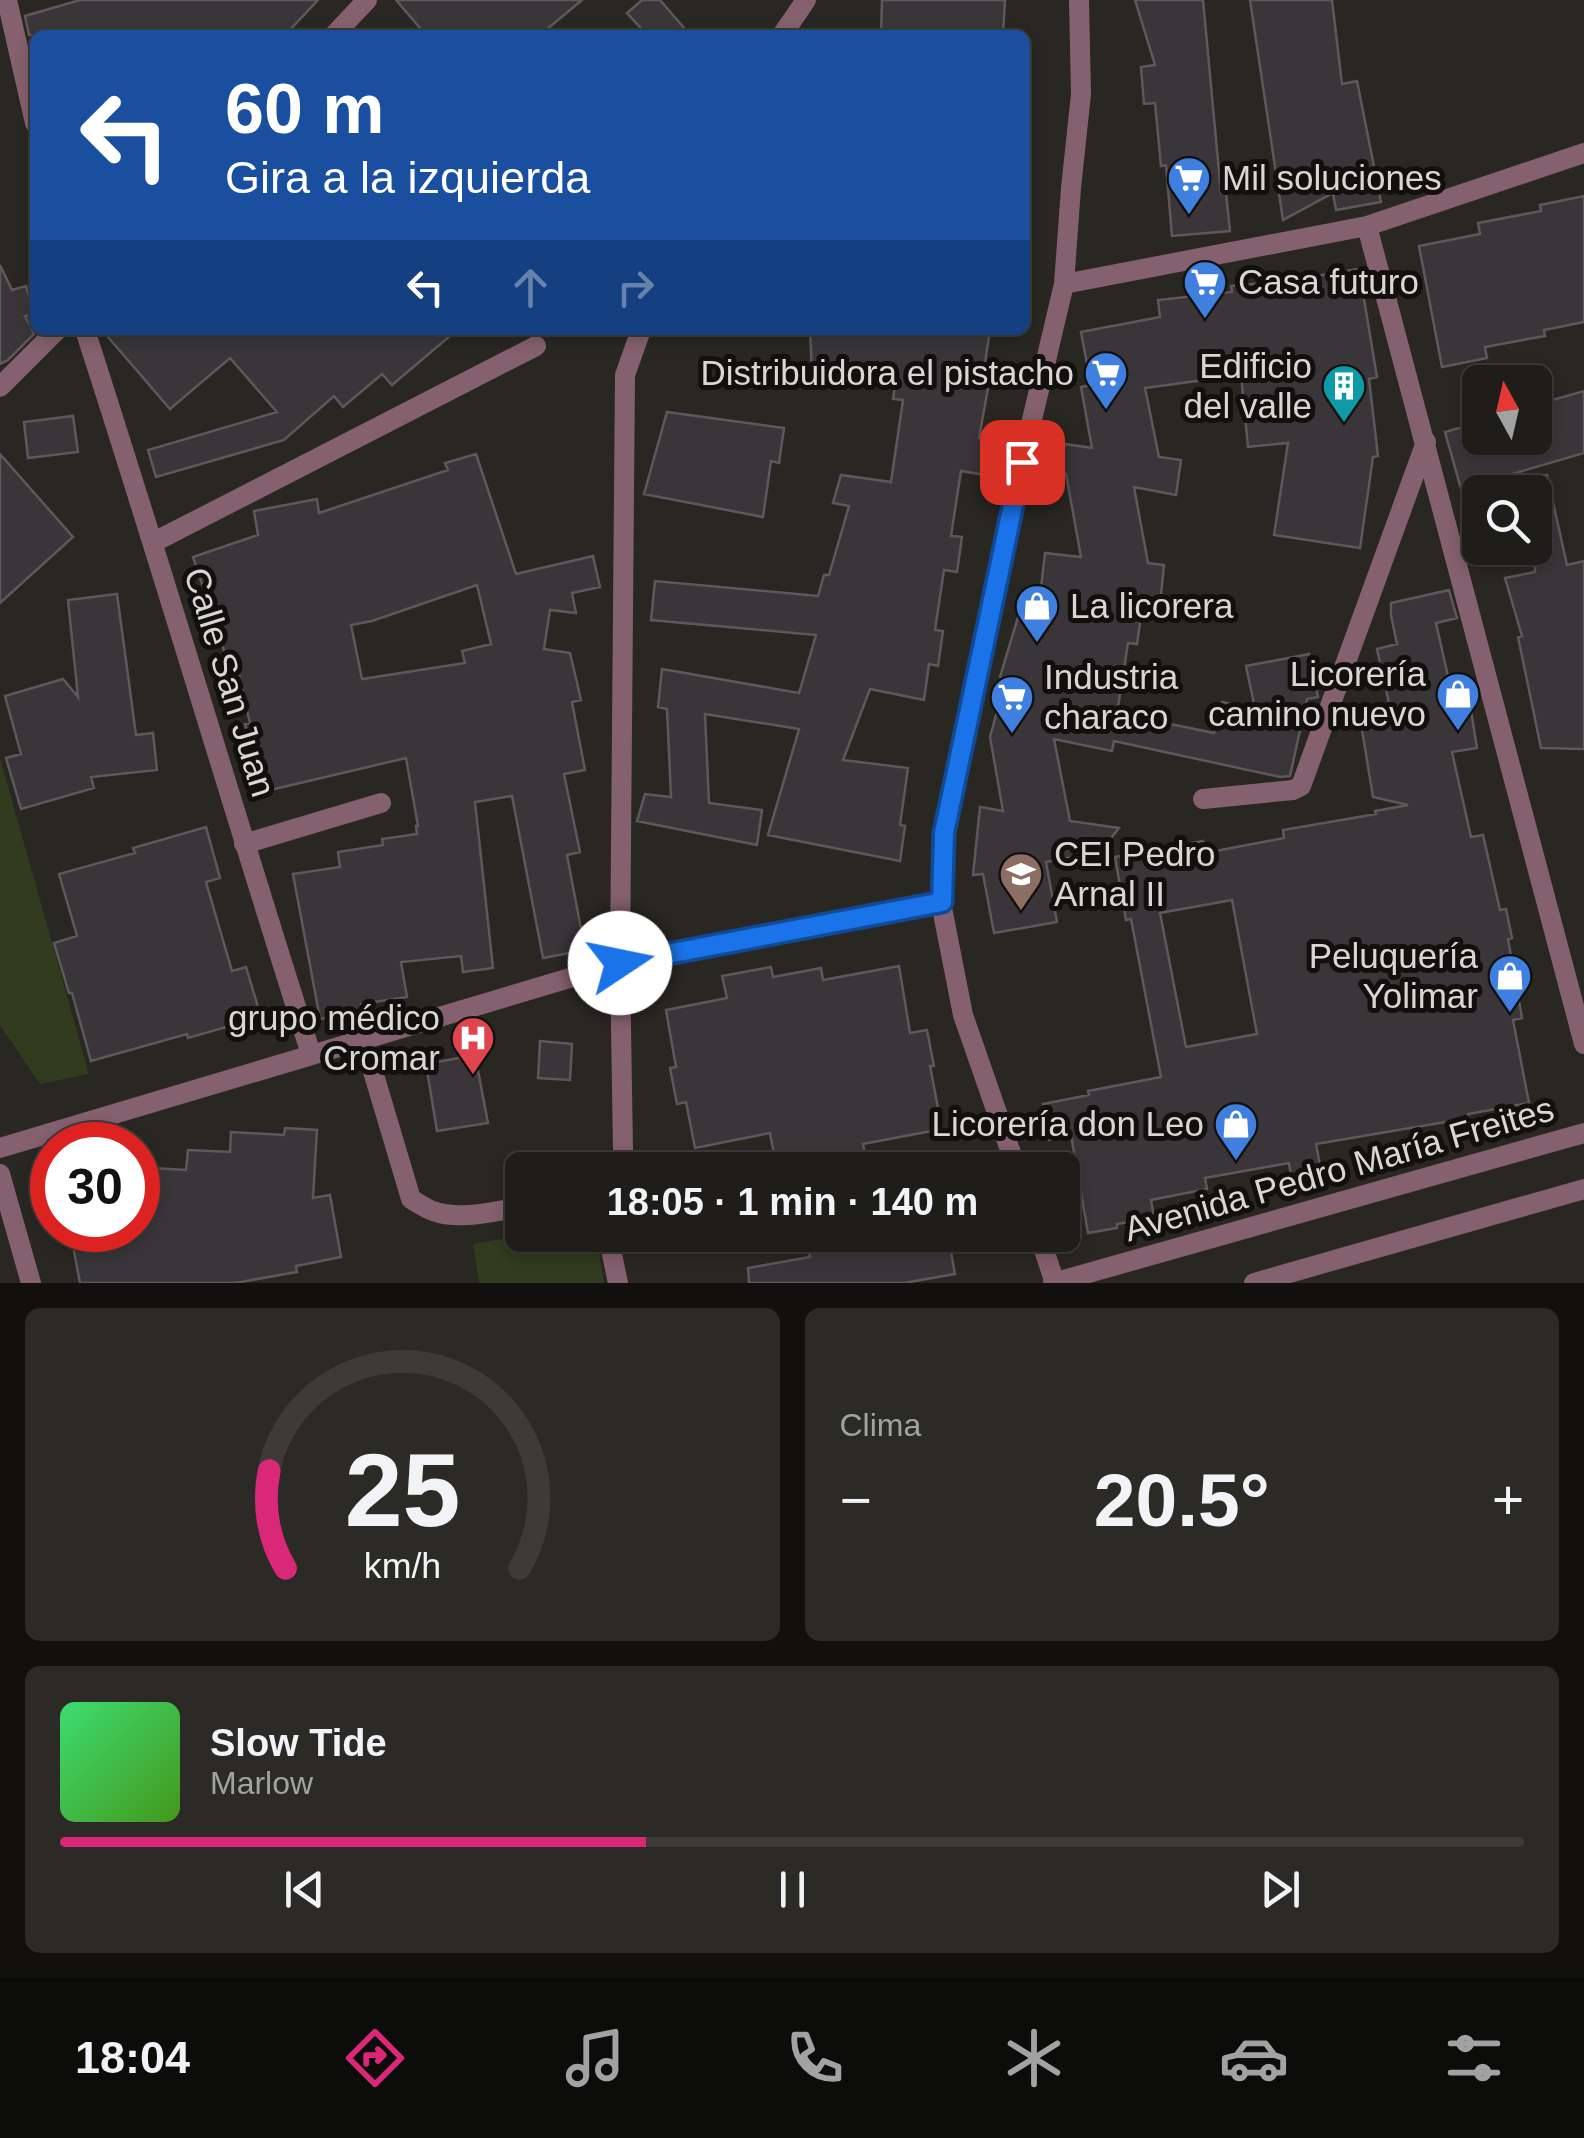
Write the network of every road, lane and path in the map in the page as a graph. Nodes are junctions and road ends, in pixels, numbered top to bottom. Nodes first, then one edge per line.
1 (6, 0) edge
2 (366, 0) edge
3 (806, 0) edge
4 (1080, 0) edge
5 (339, 30) edge
6 (785, 30) edge
7 (30, 102) edge
8 (1584, 153) edge
9 (1367, 226) junction
10 (1064, 284) junction
11 (52, 335) edge
12 (86, 335) edge
13 (639, 335) edge
14 (536, 346) dead end
15 (0, 386) edge
16 (1426, 442) junction
17 (154, 542) junction
18 (1203, 799) dead end
19 (381, 803) dead end
20 (244, 844) junction
21 (942, 902) junction
22 (620, 963) junction
23 (363, 1038) junction
24 (1584, 1044) edge
25 (311, 1054) junction
26 (1584, 1133) edge
27 (0, 1148) edge
28 (623, 1152) edge
29 (1010, 1152) edge
30 (0, 1174) edge
31 (1584, 1190) edge
32 (505, 1210) edge
33 (612, 1252) edge
34 (1045, 1252) edge
35 (25, 1282) edge
36 (618, 1283) edge
37 (1055, 1283) edge
38 (1254, 1283) edge

1 - 7 street
2 - 5 street
3 - 6 street
4 - 10 street
8 - 9 street
9 - 10 street
9 - 16 street
10 - 21 street
11 - 15 street
12 - 17 street, Calle San Juan
13 - 22 street
14 - 17 street
16 - 18 street
16 - 24 street
17 - 20 street, Calle San Juan
19 - 20 street
20 - 25 street, Calle San Juan
21 - 22 street
21 - 29 street
22 - 23 street
22 - 28 street
23 - 25 street
23 - 32 street
25 - 27 street
26 - 37 street, Avenida Pedro María Freites
30 - 35 street
31 - 38 street
33 - 36 street
34 - 37 street

